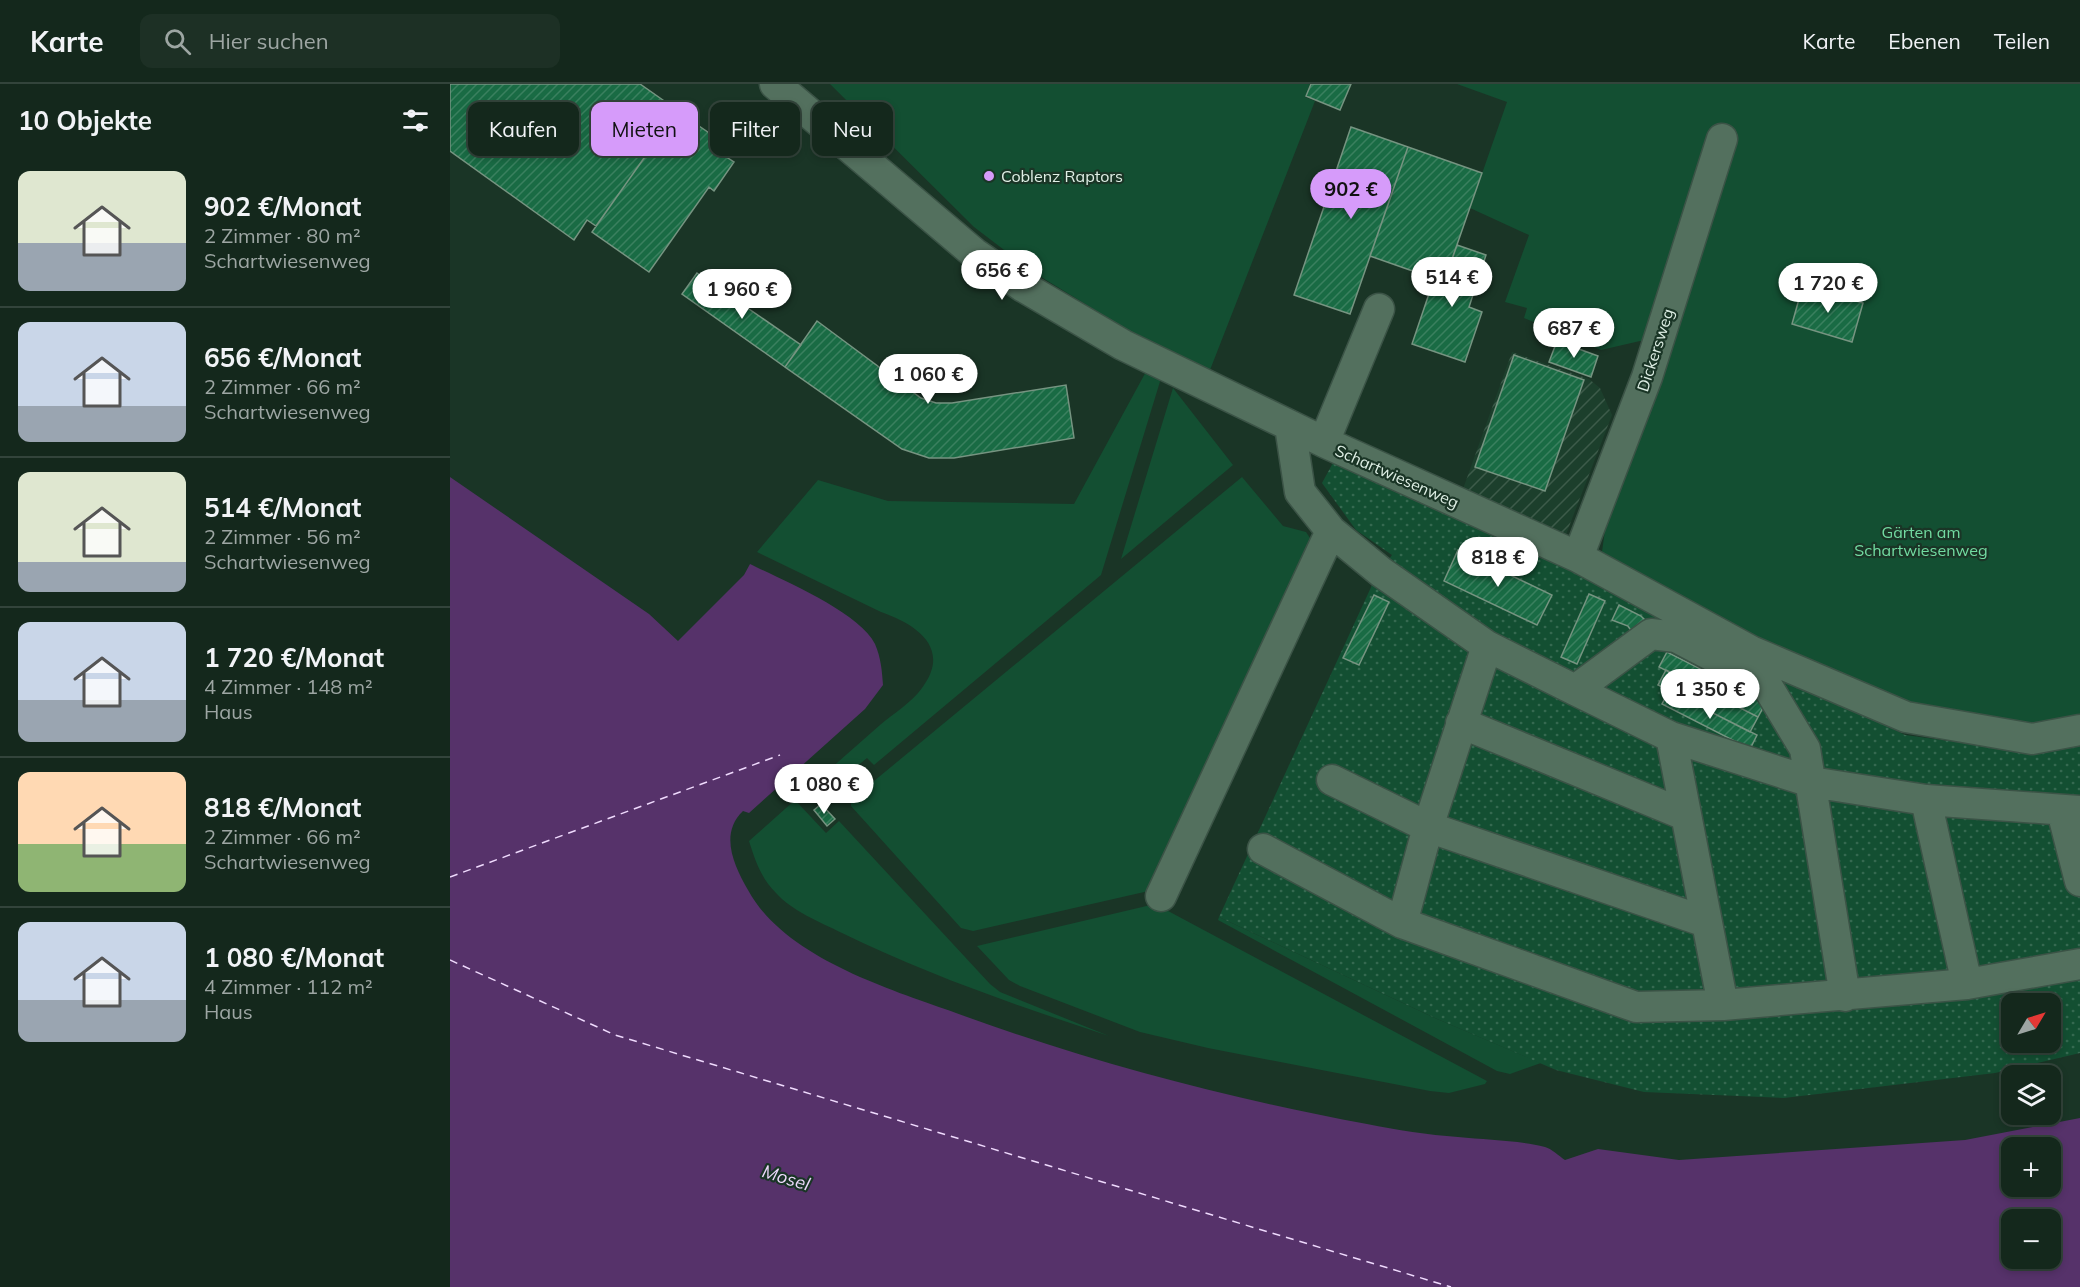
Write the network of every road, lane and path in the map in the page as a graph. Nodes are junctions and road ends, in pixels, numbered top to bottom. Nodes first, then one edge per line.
1 (775, 84) edge
2 (1722, 139) dead end
3 (1379, 309) dead end
4 (1290, 426) junction
5 (1324, 442) junction
6 (1331, 531) junction
7 (1578, 557) junction
8 (1487, 646) junction
9 (1575, 690) junction
10 (1461, 723) junction
11 (2080, 730) edge
12 (1671, 737) junction
13 (1332, 780) dead end
14 (1811, 782) junction
15 (1926, 800) junction
16 (2071, 811) edge
17 (1685, 815) junction
18 (1428, 827) junction
19 (1263, 849) dead end
20 (2080, 881) edge
21 (1161, 896) dead end
22 (1706, 922) junction
23 (1402, 923) junction
24 (2080, 964) edge
25 (1967, 984) junction
26 (1845, 996) junction
27 (1723, 1005) junction

1 - 4 street, Schartwiesenweg
2 - 7 street, Dickersweg
3 - 5 street
4 - 5 street, Schartwiesenweg
4 - 6 street
5 - 7 street, Schartwiesenweg
6 - 8 street
6 - 21 street
7 - 11 street, Schartwiesenweg
8 - 9 street
8 - 10 street
9 - 12 street
9 - 14 street
10 - 17 street
10 - 18 street
12 - 14 street
12 - 17 street
13 - 18 street
14 - 15 street
14 - 26 street
15 - 16 street
15 - 25 street
16 - 20 street
17 - 22 street
18 - 22 street
18 - 23 street
19 - 23 street
22 - 27 street
23 - 27 street
24 - 25 street
25 - 26 street
26 - 27 street

